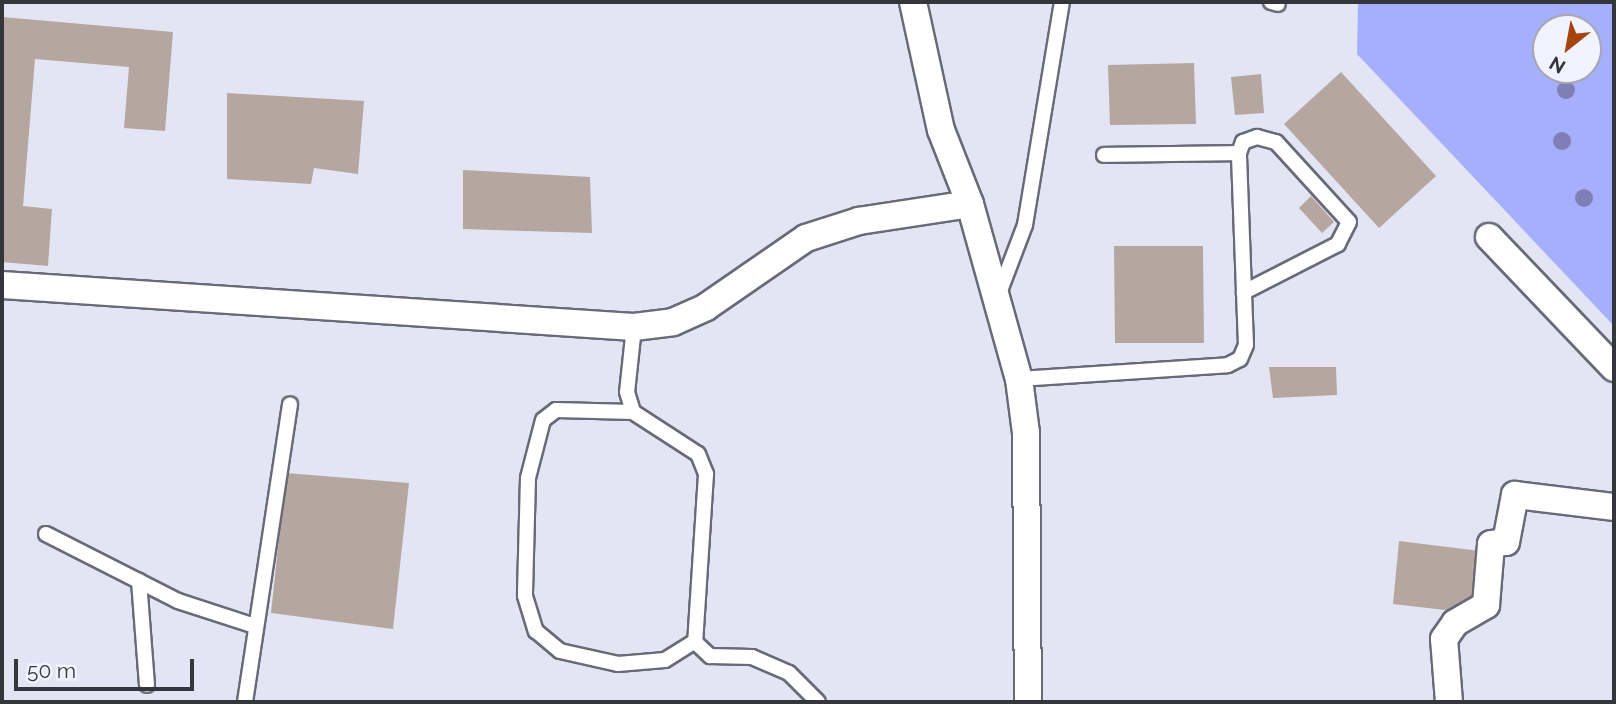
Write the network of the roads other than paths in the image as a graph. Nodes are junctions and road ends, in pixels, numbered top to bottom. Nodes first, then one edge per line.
1 (913, 2) edge
2 (1062, 2) edge
3 (1239, 153) junction
4 (1104, 155) dead end
5 (970, 204) junction
6 (1489, 237) dead end
7 (2, 285) edge
8 (1244, 292) junction
9 (998, 298) junction
10 (634, 327) junction
11 (1614, 368) edge
12 (1019, 379) junction
13 (289, 404) dead end
14 (633, 412) junction
15 (1614, 508) edge
16 (46, 534) dead end
17 (139, 581) junction
18 (252, 625) junction
19 (695, 641) junction
20 (147, 685) dead end
21 (245, 702) edge
22 (818, 702) edge
23 (1028, 702) edge
24 (1449, 702) edge

1 - 5 street
2 - 9 lane
3 - 4 lane
3 - 8 lane
3 - 8 lane
5 - 9 street
5 - 10 street
6 - 11 street
7 - 10 street
8 - 12 lane
9 - 12 street
10 - 14 lane
12 - 23 street
13 - 18 lane
14 - 19 lane
14 - 19 lane
15 - 24 street
16 - 17 lane
17 - 18 lane
17 - 20 lane
18 - 21 lane
19 - 22 lane

